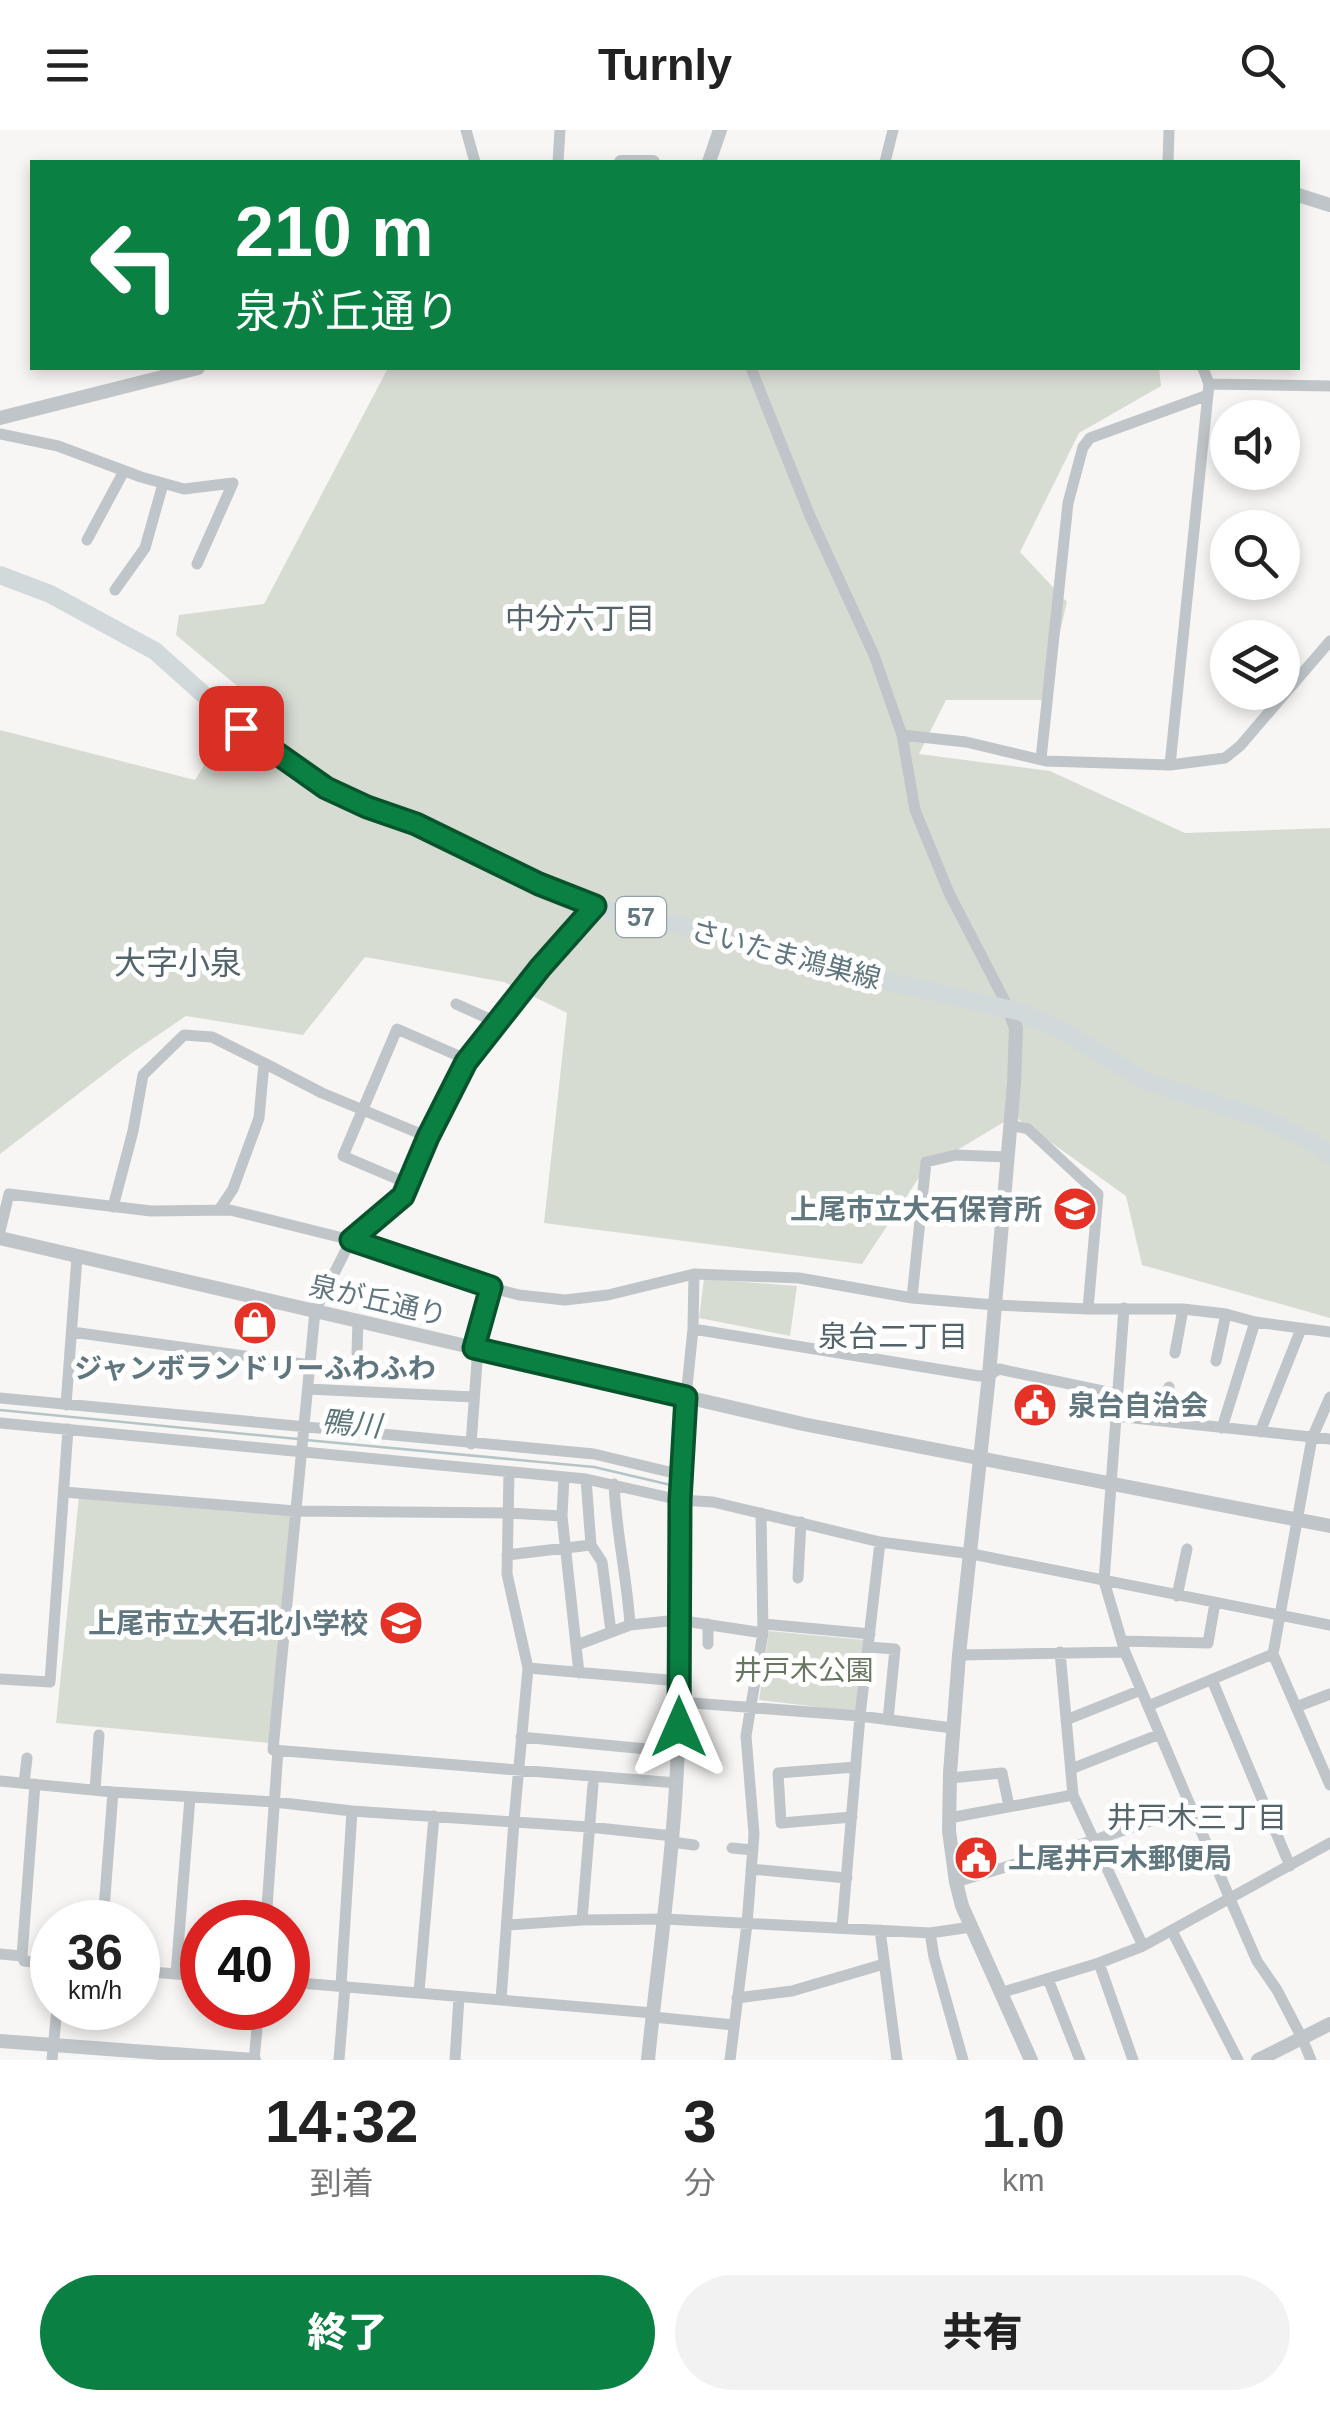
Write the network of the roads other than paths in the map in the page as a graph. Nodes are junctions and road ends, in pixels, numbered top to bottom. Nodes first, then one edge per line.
1 (466, 130) edge
2 (560, 130) edge
3 (720, 130) edge
4 (893, 130) edge
5 (1169, 130) edge
6 (474, 160) edge
7 (558, 160) edge
8 (710, 160) edge
9 (885, 160) edge
10 (1168, 160) edge
11 (1300, 196) edge
12 (1330, 205) edge
13 (190, 370) edge
14 (751, 370) edge
15 (1203, 370) edge
16 (1330, 386) edge
17 (1208, 390) junction
18 (0, 418) edge
19 (0, 434) edge
20 (124, 471) junction
21 (163, 484) junction
22 (87, 540) dead end
23 (196, 564) dead end
24 (0, 575) edge
25 (115, 590) dead end
26 (1330, 641) edge
27 (902, 735) junction
28 (1040, 760) junction
29 (1170, 765) junction
30 (595, 906) junction
31 (456, 1004) dead end
32 (1009, 1009) junction
33 (496, 1022) junction
34 (468, 1060) junction
35 (264, 1063) junction
36 (362, 1110) junction
37 (1010, 1125) junction
38 (428, 1137) junction
39 (1330, 1154) edge
40 (1008, 1157) junction
41 (409, 1184) junction
42 (113, 1207) junction
43 (219, 1210) junction
44 (0, 1230) edge
45 (0, 1238) edge
46 (351, 1240) junction
47 (77, 1257) junction
48 (694, 1274) junction
49 (491, 1287) junction
50 (912, 1298) junction
51 (996, 1305) junction
52 (1124, 1308) junction
53 (1088, 1309) junction
54 (1183, 1309) junction
55 (316, 1311) junction
56 (1226, 1314) junction
57 (358, 1320) junction
58 (1254, 1322) junction
59 (693, 1329) junction
60 (1300, 1330) junction
61 (72, 1332) junction
62 (1330, 1332) edge
63 (474, 1348) junction
64 (357, 1353) dead end
65 (1175, 1354) dead end
66 (1216, 1361) dead end
67 (310, 1364) junction
68 (989, 1375) junction
69 (1169, 1387) dead end
70 (308, 1390) junction
71 (1117, 1394) junction
72 (686, 1397) junction
73 (1330, 1397) edge
74 (0, 1398) edge
75 (474, 1398) junction
76 (66, 1405) junction
77 (1115, 1416) junction
78 (1164, 1421) junction
79 (0, 1423) edge
80 (305, 1428) junction
81 (1222, 1428) junction
82 (68, 1429) junction
83 (1260, 1432) junction
84 (1312, 1438) junction
85 (1330, 1438) edge
86 (470, 1444) junction
87 (303, 1451) junction
88 (980, 1460) junction
89 (510, 1472) junction
90 (682, 1475) junction
91 (564, 1477) junction
92 (586, 1479) junction
93 (614, 1484) junction
94 (1110, 1484) junction
95 (64, 1492) junction
96 (680, 1500) junction
97 (295, 1511) junction
98 (508, 1512) junction
99 (761, 1513) junction
100 (562, 1516) junction
101 (1296, 1520) junction
102 (801, 1522) junction
103 (1330, 1526) edge
104 (880, 1542) junction
105 (591, 1545) junction
106 (566, 1548) junction
107 (1187, 1549) dead end
108 (972, 1554) junction
109 (508, 1555) junction
110 (798, 1578) dead end
111 (1104, 1581) junction
112 (1177, 1596) junction
113 (1215, 1604) junction
114 (1278, 1616) junction
115 (678, 1620) junction
116 (630, 1624) junction
117 (708, 1624) junction
118 (1330, 1625) edge
119 (764, 1628) junction
120 (611, 1632) junction
121 (869, 1640) junction
122 (708, 1644) dead end
123 (577, 1645) junction
124 (1124, 1646) junction
125 (1060, 1652) junction
126 (1273, 1654) junction
127 (959, 1655) junction
128 (528, 1668) junction
129 (580, 1674) junction
130 (0, 1679) edge
131 (1212, 1680) junction
132 (679, 1681) junction
133 (1141, 1690) junction
134 (1330, 1694) edge
135 (680, 1702) junction
136 (1148, 1706) junction
137 (751, 1707) junction
138 (1296, 1707) junction
139 (860, 1716) junction
140 (888, 1720) junction
141 (1066, 1720) junction
142 (952, 1728) junction
143 (1160, 1734) junction
144 (99, 1735) dead end
145 (521, 1737) junction
146 (278, 1750) junction
147 (678, 1752) junction
148 (1324, 1755) edge
149 (27, 1758) dead end
150 (856, 1767) junction
151 (1070, 1769) junction
152 (519, 1771) junction
153 (950, 1778) junction
154 (0, 1781) edge
155 (676, 1783) junction
156 (30, 1784) junction
157 (593, 1785) dead end
158 (1330, 1785) edge
159 (95, 1790) junction
160 (112, 1792) junction
161 (1072, 1794) junction
162 (190, 1797) junction
163 (274, 1802) junction
164 (1008, 1806) junction
165 (1191, 1807) junction
166 (352, 1810) junction
167 (434, 1816) junction
168 (852, 1817) junction
169 (949, 1818) junction
170 (514, 1821) junction
171 (589, 1826) junction
172 (673, 1839) junction
173 (1092, 1841) junction
174 (1330, 1843) edge
175 (694, 1844) dead end
176 (732, 1848) dead end
177 (753, 1850) junction
178 (1290, 1866) junction
179 (751, 1869) junction
180 (846, 1878) junction
181 (956, 1882) junction
182 (1230, 1899) junction
183 (105, 1900) edge
184 (267, 1900) edge
185 (666, 1919) junction
186 (582, 1920) junction
187 (747, 1924) junction
188 (507, 1925) junction
189 (971, 1927) junction
190 (842, 1928) junction
191 (880, 1930) junction
192 (1172, 1931) junction
193 (930, 1933) junction
194 (1144, 1946) junction
195 (0, 1954) edge
196 (22, 1956) junction
197 (30, 1962) edge
198 (1099, 1963) junction
199 (884, 1964) junction
200 (160, 1973) edge
201 (176, 1974) junction
202 (180, 1974) edge
203 (1048, 1979) junction
204 (310, 1983) edge
205 (343, 1985) junction
206 (419, 1992) junction
207 (1000, 1994) junction
208 (460, 1997) junction
209 (738, 1998) junction
210 (502, 2000) junction
211 (653, 2015) junction
212 (1330, 2024) edge
213 (734, 2025) junction
214 (257, 2030) edge
215 (1302, 2038) junction
216 (0, 2041) edge
217 (53, 2053) edge
218 (254, 2060) edge
219 (340, 2060) edge
220 (455, 2060) edge
221 (648, 2060) edge
222 (730, 2060) edge
223 (898, 2060) edge
224 (963, 2060) edge
225 (1031, 2060) edge
226 (1080, 2060) edge
227 (1133, 2060) edge
228 (1238, 2060) edge
229 (1258, 2060) edge
230 (1311, 2060) edge

1 - 6 street
2 - 7 street
3 - 8 street
4 - 9 street
5 - 10 street
11 - 12 street
13 - 18 street
14 - 27 street
15 - 17 street
16 - 17 street
17 - 28 street
17 - 29 street
19 - 20 street
20 - 21 street
20 - 22 street
21 - 23 street
21 - 25 street
24 - 30 main road, さいたま鴻巣線 / 57
26 - 29 street
27 - 28 street
27 - 32 street
28 - 29 street
30 - 32 main road, さいたま鴻巣線 / 57
30 - 33 street
31 - 33 street
32 - 37 street
32 - 39 main road, さいたま鴻巣線 / 57
33 - 34 street
34 - 36 street
34 - 38 street
35 - 36 street
35 - 42 street
35 - 43 street
36 - 38 street
36 - 41 street
37 - 40 street
37 - 53 street
38 - 41 street
40 - 50 street
40 - 51 street
41 - 46 street
42 - 43 street
42 - 44 street
43 - 46 street
45 - 47 street, 泉が丘通り
46 - 49 street
46 - 55 street
47 - 55 street, 泉が丘通り
47 - 61 street
48 - 49 street
48 - 50 street
48 - 59 street
49 - 63 street
50 - 51 street
51 - 53 street
51 - 68 street
52 - 53 street
52 - 54 street
52 - 71 street
54 - 56 street
54 - 65 street
55 - 57 street, 泉が丘通り
55 - 67 street
56 - 58 street
56 - 66 street
57 - 63 street, 泉が丘通り
57 - 64 street
58 - 60 street
58 - 81 street
59 - 68 street
59 - 72 street
60 - 62 street
60 - 83 street
61 - 67 street
61 - 76 street
63 - 72 street, 泉が丘通り
63 - 75 street
67 - 70 street
68 - 71 street
68 - 88 street
69 - 78 street
70 - 75 street
70 - 80 street
71 - 77 street
72 - 88 street, 泉が丘通り
72 - 90 street
73 - 84 street
74 - 76 street
75 - 86 street
76 - 80 street
77 - 78 street
77 - 94 street
78 - 81 street
79 - 82 street
80 - 86 street
80 - 87 street
81 - 83 street
82 - 87 street
82 - 95 street
83 - 84 street
84 - 85 street
84 - 101 street
86 - 90 street
87 - 89 street
87 - 97 street
88 - 94 street, 泉が丘通り
88 - 108 street
89 - 91 street
89 - 98 street
90 - 96 street
91 - 92 street
91 - 100 street
92 - 93 street
92 - 105 street
93 - 96 street
93 - 116 street
94 - 101 street, 泉が丘通り
94 - 111 street
95 - 97 street
95 - 130 street
96 - 99 street
96 - 115 street
97 - 98 street
97 - 146 street
98 - 100 street
98 - 109 street
99 - 102 street
99 - 119 street
100 - 106 street
101 - 103 street, 泉が丘通り
101 - 114 street
102 - 104 street
102 - 110 street
104 - 108 street
104 - 121 street
105 - 106 street
105 - 120 street
106 - 109 street
106 - 123 street
107 - 112 street
108 - 111 street
108 - 127 street
109 - 128 street
111 - 112 street
111 - 124 street
112 - 113 street
113 - 114 street
113 - 124 street
114 - 118 street
114 - 126 street
115 - 116 street
115 - 117 street
115 - 132 street
116 - 120 street
117 - 119 street
117 - 122 street
119 - 121 street
119 - 137 street
120 - 123 street
121 - 139 street
121 - 140 street
123 - 129 street
124 - 125 street
124 - 133 street
125 - 127 street
125 - 141 street
126 - 131 street
126 - 138 street
127 - 142 street
128 - 129 street
128 - 145 street
129 - 132 street
131 - 136 street
131 - 178 street
132 - 135 street
133 - 136 street
133 - 141 street
134 - 138 street
135 - 137 street
135 - 147 street
136 - 143 street
137 - 139 street
137 - 177 street
138 - 148 street
139 - 140 street
139 - 150 street
140 - 142 street
141 - 151 street
142 - 153 street
143 - 151 street
143 - 165 street
144 - 159 street
145 - 147 street
145 - 152 street
146 - 152 street
146 - 163 street
147 - 155 street
148 - 158 street
149 - 156 street
150 - 168 street
150 - 168 street
151 - 161 street
152 - 155 street
152 - 170 street
153 - 164 street
153 - 169 street
154 - 156 street
155 - 172 street
156 - 159 street
156 - 196 street
157 - 171 street
159 - 160 street
160 - 162 street
160 - 183 street
161 - 164 street
161 - 173 street
162 - 163 street
162 - 201 street
163 - 166 street
163 - 184 street
164 - 169 street
165 - 173 street
165 - 182 street
166 - 167 street
166 - 205 street
167 - 170 street
167 - 206 street
168 - 180 street
169 - 181 street
170 - 171 street
170 - 188 street
171 - 172 street
171 - 186 street
172 - 175 street
172 - 185 street
173 - 181 street
173 - 194 street
174 - 178 street
176 - 177 street
177 - 179 street
178 - 182 street
179 - 180 street
179 - 187 street
180 - 190 street
181 - 189 street
182 - 192 street
182 - 215 street
185 - 186 street
185 - 187 street
185 - 211 street
186 - 188 street
187 - 190 street
187 - 209 street
188 - 210 street
189 - 193 street
189 - 207 street
190 - 191 street
191 - 193 street
191 - 199 street
192 - 194 street
192 - 228 street
193 - 224 street
194 - 198 street
195 - 196 street
196 - 197 street
198 - 203 street
198 - 227 street
199 - 209 street
199 - 223 street
200 - 201 street
201 - 202 street
203 - 207 street
203 - 226 street
204 - 205 street
205 - 206 street
205 - 219 street
206 - 208 street
207 - 225 street
208 - 210 street
208 - 220 street
209 - 213 street
210 - 211 street
211 - 213 street
211 - 221 street
212 - 215 street
213 - 222 street
214 - 218 street
215 - 229 street
215 - 230 street
216 - 217 street
217 - 218 street

